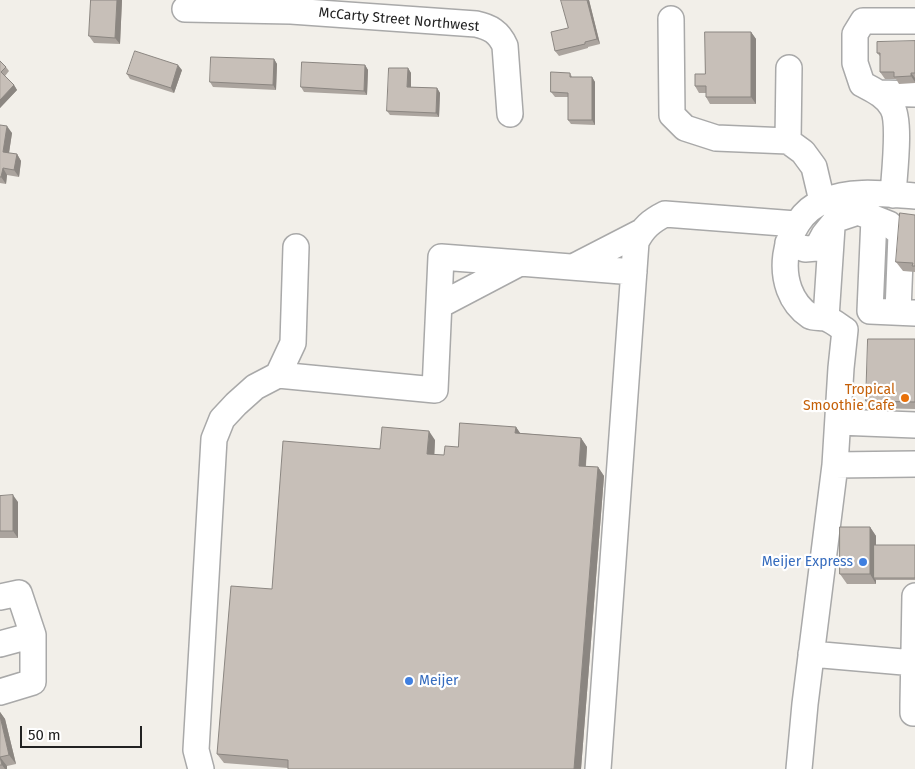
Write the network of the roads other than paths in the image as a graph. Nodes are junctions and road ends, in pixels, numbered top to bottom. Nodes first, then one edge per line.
1 (291, 6) edge
2 (185, 8) dead end
3 (671, 19) dead end
4 (915, 20) edge
5 (789, 68) dead end
6 (880, 93) junction
7 (915, 94) edge
8 (510, 114) dead end
9 (906, 138) edge
10 (788, 141) junction
11 (904, 195) edge
12 (822, 202) junction
13 (874, 218) junction
14 (832, 224) junction
15 (641, 232) junction
16 (792, 233) junction
17 (296, 247) dead end
18 (520, 263) junction
19 (573, 267) junction
20 (634, 272) junction
21 (440, 305) junction
22 (870, 311) junction
23 (906, 313) edge
24 (835, 324) junction
25 (278, 375) junction
26 (838, 422) junction
27 (915, 425) edge
28 (915, 464) edge
29 (835, 465) junction
30 (915, 596) edge
31 (0, 598) edge
32 (33, 635) junction
33 (0, 644) edge
34 (811, 654) junction
35 (915, 663) edge
36 (0, 692) edge
37 (915, 713) edge
38 (201, 769) edge
39 (598, 769) edge
40 (799, 769) edge

1 - 2 street, McCarty Street Northwest
1 - 8 street, McCarty Street Northwest
3 - 10 street
4 - 6 street
5 - 10 street
6 - 7 street
6 - 9 street
9 - 11 street
10 - 12 street
11 - 12 street
12 - 16 street
13 - 14 street
13 - 22 street
13 - 23 street
14 - 16 street
14 - 24 street
15 - 16 street
15 - 19 street
15 - 20 street
16 - 24 street
17 - 25 street
18 - 19 street
18 - 21 street
18 - 21 street
19 - 20 street
20 - 39 street
21 - 25 street
22 - 23 street
22 - 24 street
24 - 26 street
25 - 38 street
26 - 27 street
26 - 29 street
28 - 29 street
29 - 34 street
30 - 35 street
31 - 32 street
32 - 33 street
32 - 36 street
34 - 35 street
34 - 40 street
35 - 37 street

